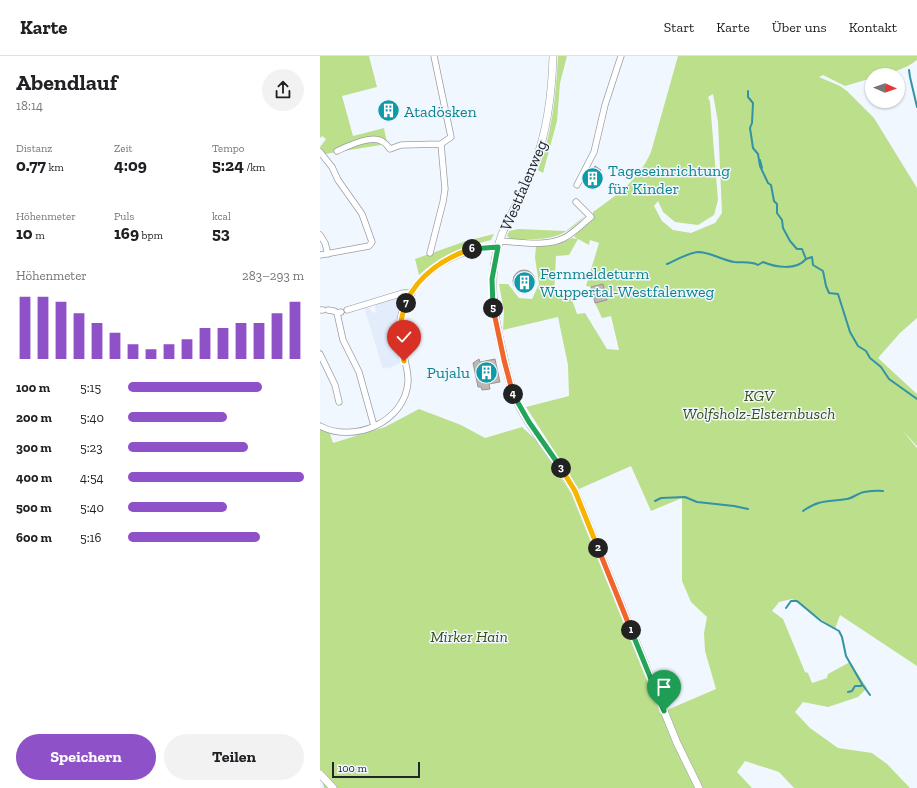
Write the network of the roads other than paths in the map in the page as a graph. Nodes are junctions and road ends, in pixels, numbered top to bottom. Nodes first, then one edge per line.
1 (434, 56) edge
2 (553, 56) edge
3 (621, 56) edge
4 (441, 144) junction
5 (337, 151) dead end
6 (320, 152) edge
7 (577, 185) dead end
8 (576, 202) dead end
9 (320, 235) edge
10 (499, 244) junction
11 (430, 253) dead end
12 (328, 254) junction
13 (320, 256) edge
14 (412, 293) junction
15 (324, 310) edge
16 (341, 312) junction
17 (320, 354) edge
18 (339, 402) dead end
19 (320, 426) edge
20 (374, 426) junction
21 (320, 774) edge
22 (333, 788) edge
23 (699, 788) edge

1 - 4 street
2 - 10 street, Westfalenweg
3 - 7 street
4 - 5 street
4 - 11 street
6 - 12 street
8 - 10 street, Westfalenweg
9 - 12 street
10 - 14 street
10 - 23 street, Westfalenweg
12 - 13 street
14 - 16 street
14 - 20 street
15 - 16 street
16 - 20 street
17 - 18 street
19 - 20 street
21 - 22 street

